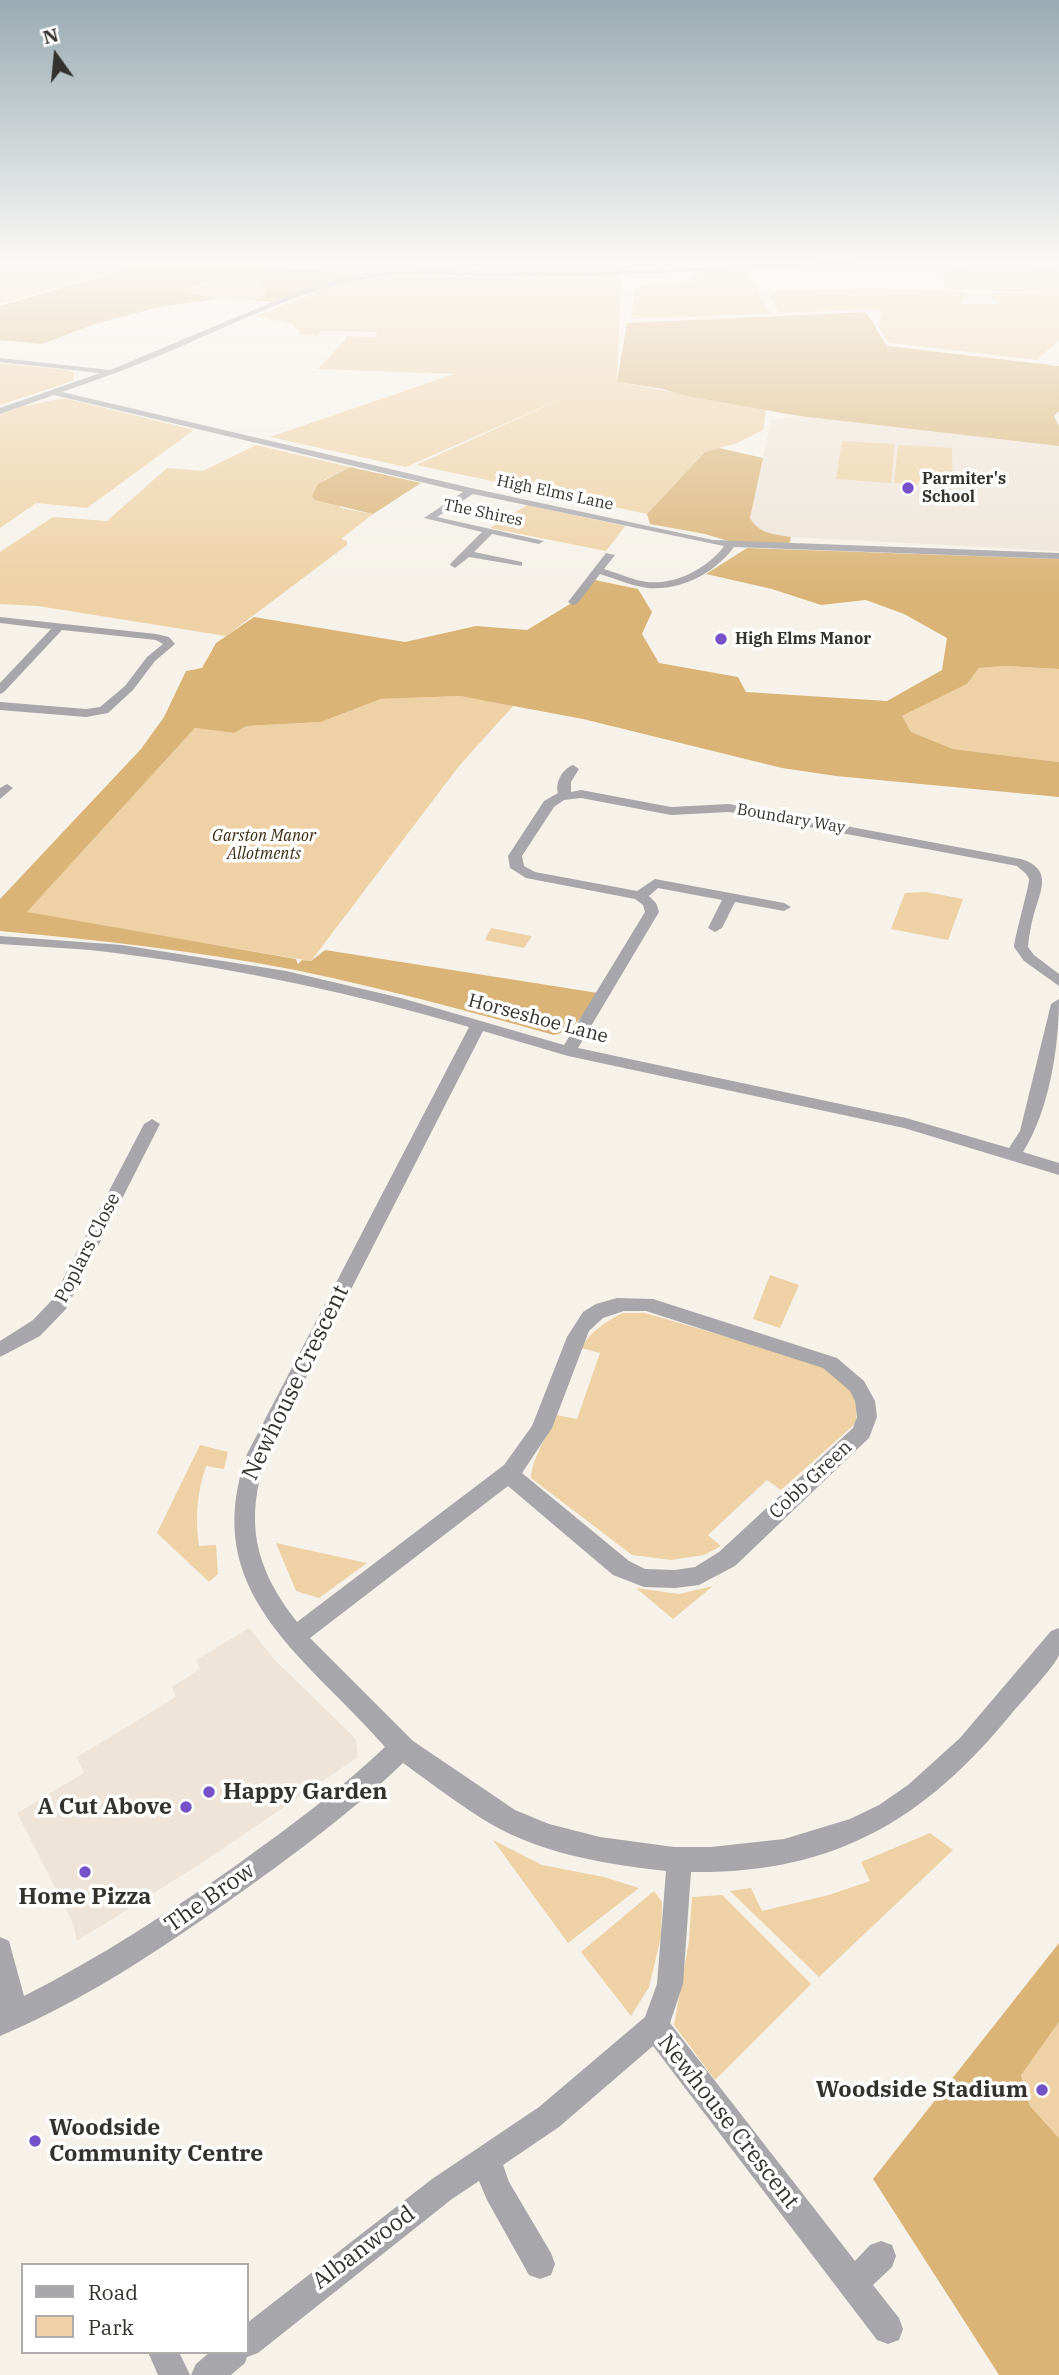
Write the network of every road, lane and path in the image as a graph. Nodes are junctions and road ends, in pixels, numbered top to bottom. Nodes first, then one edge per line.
1 (102, 372) edge
2 (115, 372) edge
3 (112, 373) junction
4 (54, 393) junction
5 (0, 411) edge
6 (471, 491) junction
7 (489, 531) junction
8 (539, 541) dead end
9 (730, 545) junction
10 (465, 553) junction
11 (610, 555) dead end
12 (1059, 555) edge
13 (518, 564) dead end
14 (455, 565) dead end
15 (600, 571) junction
16 (573, 603) dead end
17 (0, 620) edge
18 (61, 625) junction
19 (0, 690) edge
20 (0, 706) edge
21 (573, 769) dead end
22 (566, 796) junction
23 (640, 897) junction
24 (730, 897) junction
25 (783, 907) dead end
26 (715, 928) dead end
27 (0, 940) edge
28 (1059, 981) edge
29 (1059, 1004) edge
30 (478, 1025) junction
31 (568, 1051) junction
32 (152, 1124) dead end
33 (1014, 1154) junction
34 (1059, 1169) edge
35 (0, 1350) edge
36 (509, 1474) junction
37 (296, 1636) junction
38 (1059, 1638) edge
39 (402, 1747) junction
40 (679, 1861) junction
41 (0, 1950) edge
42 (7, 2019) edge
43 (655, 2026) junction
44 (486, 2161) junction
45 (881, 2256) dead end
46 (540, 2264) dead end
47 (854, 2283) junction
48 (888, 2329) dead end
49 (248, 2341) edge
50 (164, 2354) edge
51 (232, 2354) edge
52 (174, 2375) edge
53 (206, 2375) edge

1 - 3 street
2 - 3 street
3 - 4 street
4 - 5 street
4 - 6 street, High Elms Lane
6 - 7 street, The Shires
6 - 9 street, High Elms Lane
7 - 8 street, The Shires
7 - 10 street
9 - 12 street, High Elms Lane
9 - 15 street
10 - 13 street
10 - 14 street
11 - 15 street
15 - 16 street
17 - 18 street
18 - 19 street
18 - 20 street
21 - 22 street
22 - 23 street
22 - 28 street, Boundary Way
23 - 24 street
23 - 31 street
24 - 25 street
24 - 26 street
27 - 30 street, Horseshoe Lane
29 - 33 street
30 - 31 street, Horseshoe Lane
30 - 37 street, Newhouse Crescent
31 - 33 street, Horseshoe Lane
32 - 35 street, Poplars Close
33 - 34 street, Horseshoe Lane
36 - 36 street, Cobb Green
36 - 37 street, Cobb Green
37 - 39 street, Newhouse Crescent
38 - 40 street, Newhouse Crescent
39 - 40 street, Newhouse Crescent
39 - 42 street, The Brow
40 - 43 street, Newhouse Crescent
41 - 42 street
43 - 44 street, Albanwood
43 - 47 street, Newhouse Crescent
44 - 46 street
44 - 49 street, Albanwood
45 - 47 street
47 - 48 street, Newhouse Crescent
50 - 52 street
51 - 53 street

